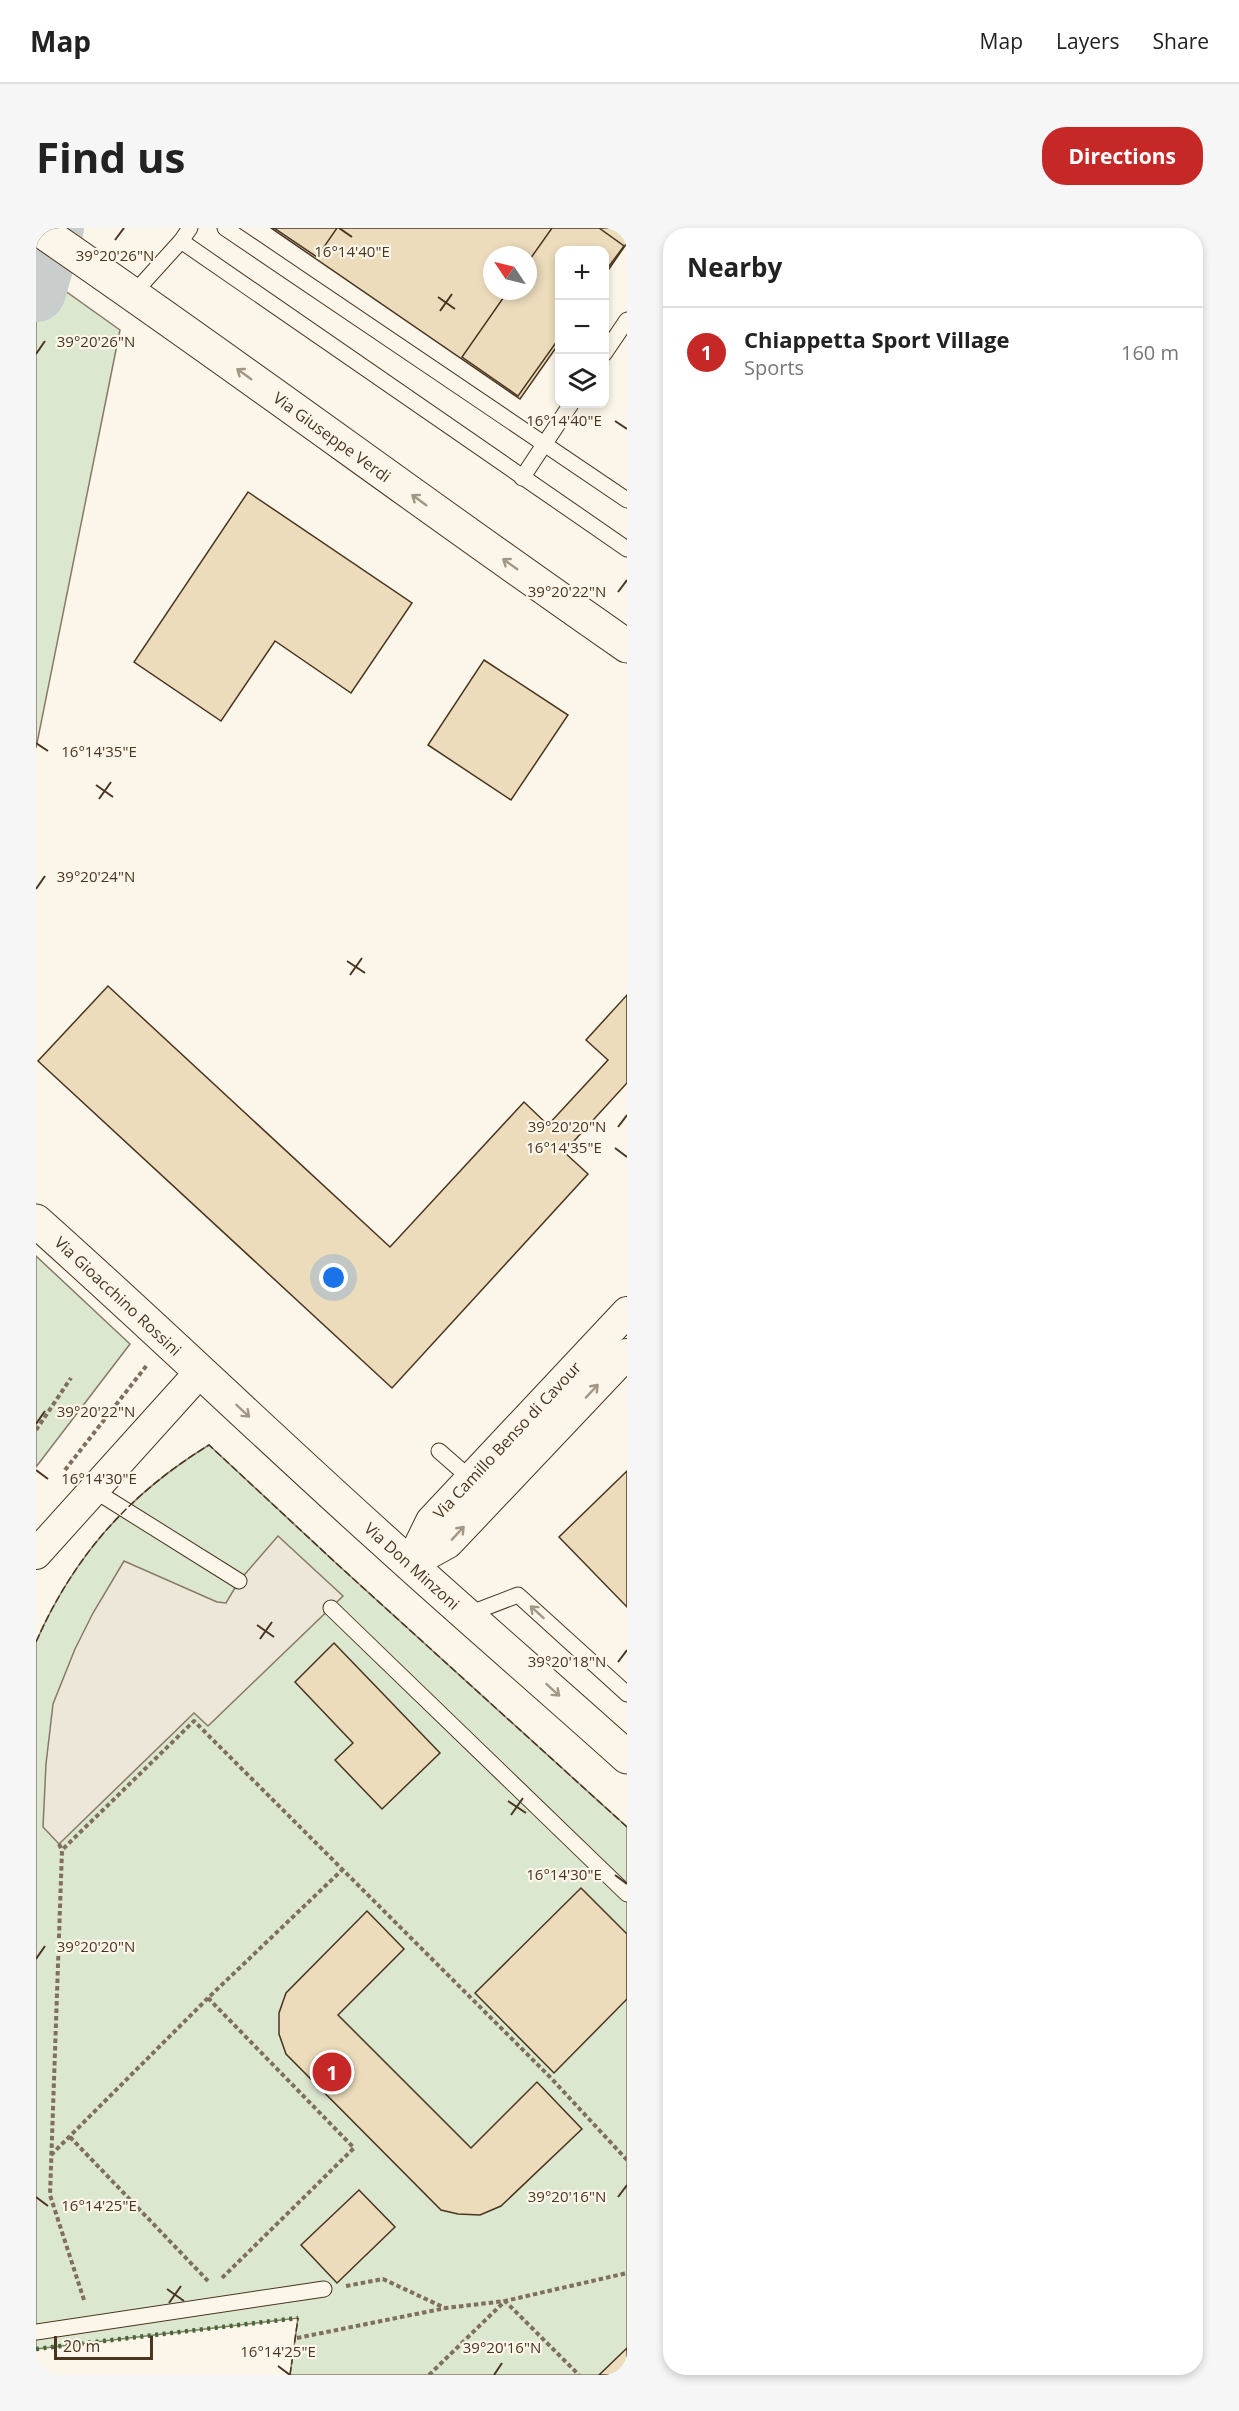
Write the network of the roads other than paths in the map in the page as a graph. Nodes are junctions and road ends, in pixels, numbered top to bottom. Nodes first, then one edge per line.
1 (38, 228) edge
2 (190, 228) edge
3 (225, 228) edge
4 (181, 241) junction
5 (133, 294) junction
6 (627, 320) edge
7 (609, 347) edge
8 (568, 408) edge
9 (544, 444) junction
10 (522, 478) junction
11 (627, 500) edge
12 (627, 549) edge
13 (627, 646) edge
14 (36, 1221) edge
15 (627, 1312) edge
16 (627, 1354) edge
17 (200, 1372) junction
18 (439, 1451) dead end
19 (471, 1479) junction
20 (92, 1489) junction
21 (36, 1554) edge
22 (410, 1564) junction
23 (239, 1581) dead end
24 (331, 1608) dead end
25 (466, 1615) junction
26 (627, 1694) edge
27 (627, 1757) edge
28 (627, 1894) edge
29 (324, 2289) road end
30 (36, 2332) edge

1 - 5 main road, Via Giuseppe Verdi
2 - 4 lane
3 - 9 lane
4 - 5 lane
4 - 10 lane
13 -> 5 main road, Via Giuseppe Verdi
6 - 7 lane
8 - 9 lane
9 - 10 lane
9 - 11 lane
10 - 12 lane
14 - 17 main road, Via Gioacchino Rossini
15 - 19 street, Via Camillo Benso di Cavour
22 -> 16 street, Via Camillo Benso di Cavour
17 - 20 street
17 -> 22 main road, Via Don Minzoni
18 - 19 lane
19 - 22 street, Via Camillo Benso di Cavour
20 - 21 street
20 - 23 lane
22 - 25 main road, Via Don Minzoni
24 - 28 lane
26 -> 25 lane
25 -> 27 main road, Via Don Minzoni
29 - 30 lane

